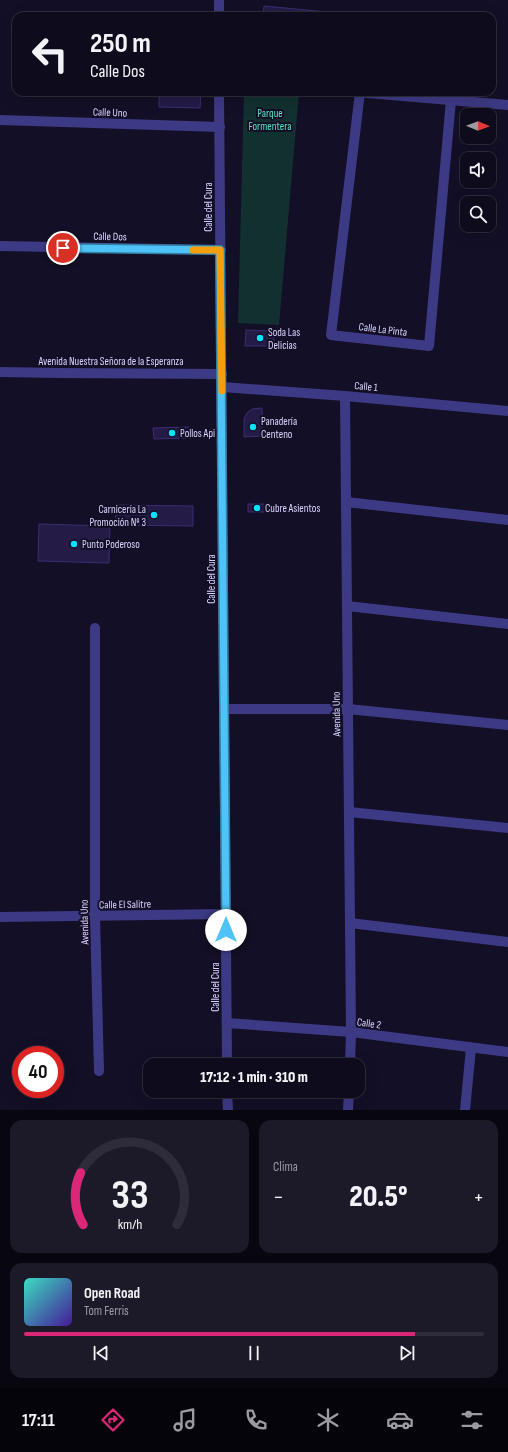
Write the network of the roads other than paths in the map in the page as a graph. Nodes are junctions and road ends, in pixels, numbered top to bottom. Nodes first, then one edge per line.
1 (219, 0) edge
2 (219, 12) edge
3 (219, 96) edge
4 (360, 96) edge
5 (406, 96) edge
6 (451, 100) junction
7 (508, 105) edge
8 (0, 120) edge
9 (220, 127) junction
10 (0, 246) edge
11 (220, 250) junction
12 (0, 372) edge
13 (222, 374) junction
14 (222, 387) junction
15 (345, 396) junction
16 (508, 410) edge
17 (346, 502) junction
18 (508, 520) edge
19 (347, 606) junction
20 (508, 624) edge
21 (95, 628) dead end
22 (224, 709) junction
23 (348, 709) junction
24 (508, 725) edge
25 (349, 812) junction
26 (508, 828) edge
27 (226, 914) junction
28 (0, 917) edge
29 (96, 917) junction
30 (350, 924) junction
31 (508, 942) edge
32 (227, 1023) junction
33 (351, 1032) junction
34 (471, 1048) junction
35 (508, 1052) edge
36 (227, 1058) edge
37 (350, 1058) edge
38 (99, 1071) dead end
39 (227, 1098) edge
40 (348, 1098) edge
41 (228, 1110) edge
42 (348, 1110) edge
43 (464, 1110) edge

1 - 2 street
3 - 9 street, Calle del Cura
4 - 6 street, Calle La Pinta
5 - 6 street
6 - 7 street
8 - 9 street, Calle Uno
9 - 11 street, Calle del Cura
10 - 11 street, Calle Dos
11 - 13 street, Calle del Cura
12 - 13 street, Avenida Nuestra Señora de la Esperanza
13 - 14 street, Calle del Cura
14 - 15 street, Calle 1
14 - 22 street, Calle del Cura
15 - 16 street, Calle 1
15 - 17 street, Avenida Uno
17 - 18 street
17 - 19 street, Avenida Uno
19 - 20 street
19 - 23 street, Avenida Uno
21 - 29 street, Avenida Uno
22 - 23 street
22 - 27 street, Calle del Cura
23 - 24 street
23 - 25 street, Avenida Uno
25 - 26 street
25 - 30 street, Avenida Uno
27 - 29 street, Calle El Salitre
27 - 32 street, Calle del Cura
28 - 29 street, Calle El Salitre
29 - 38 street, Avenida Uno
30 - 31 street
30 - 33 street, Avenida Uno
32 - 33 street, Calle 2
32 - 36 street, Calle del Cura
33 - 34 street, Calle 2
33 - 37 street, Avenida Uno
34 - 35 street, Calle 2
34 - 43 street
39 - 41 street
40 - 42 street

